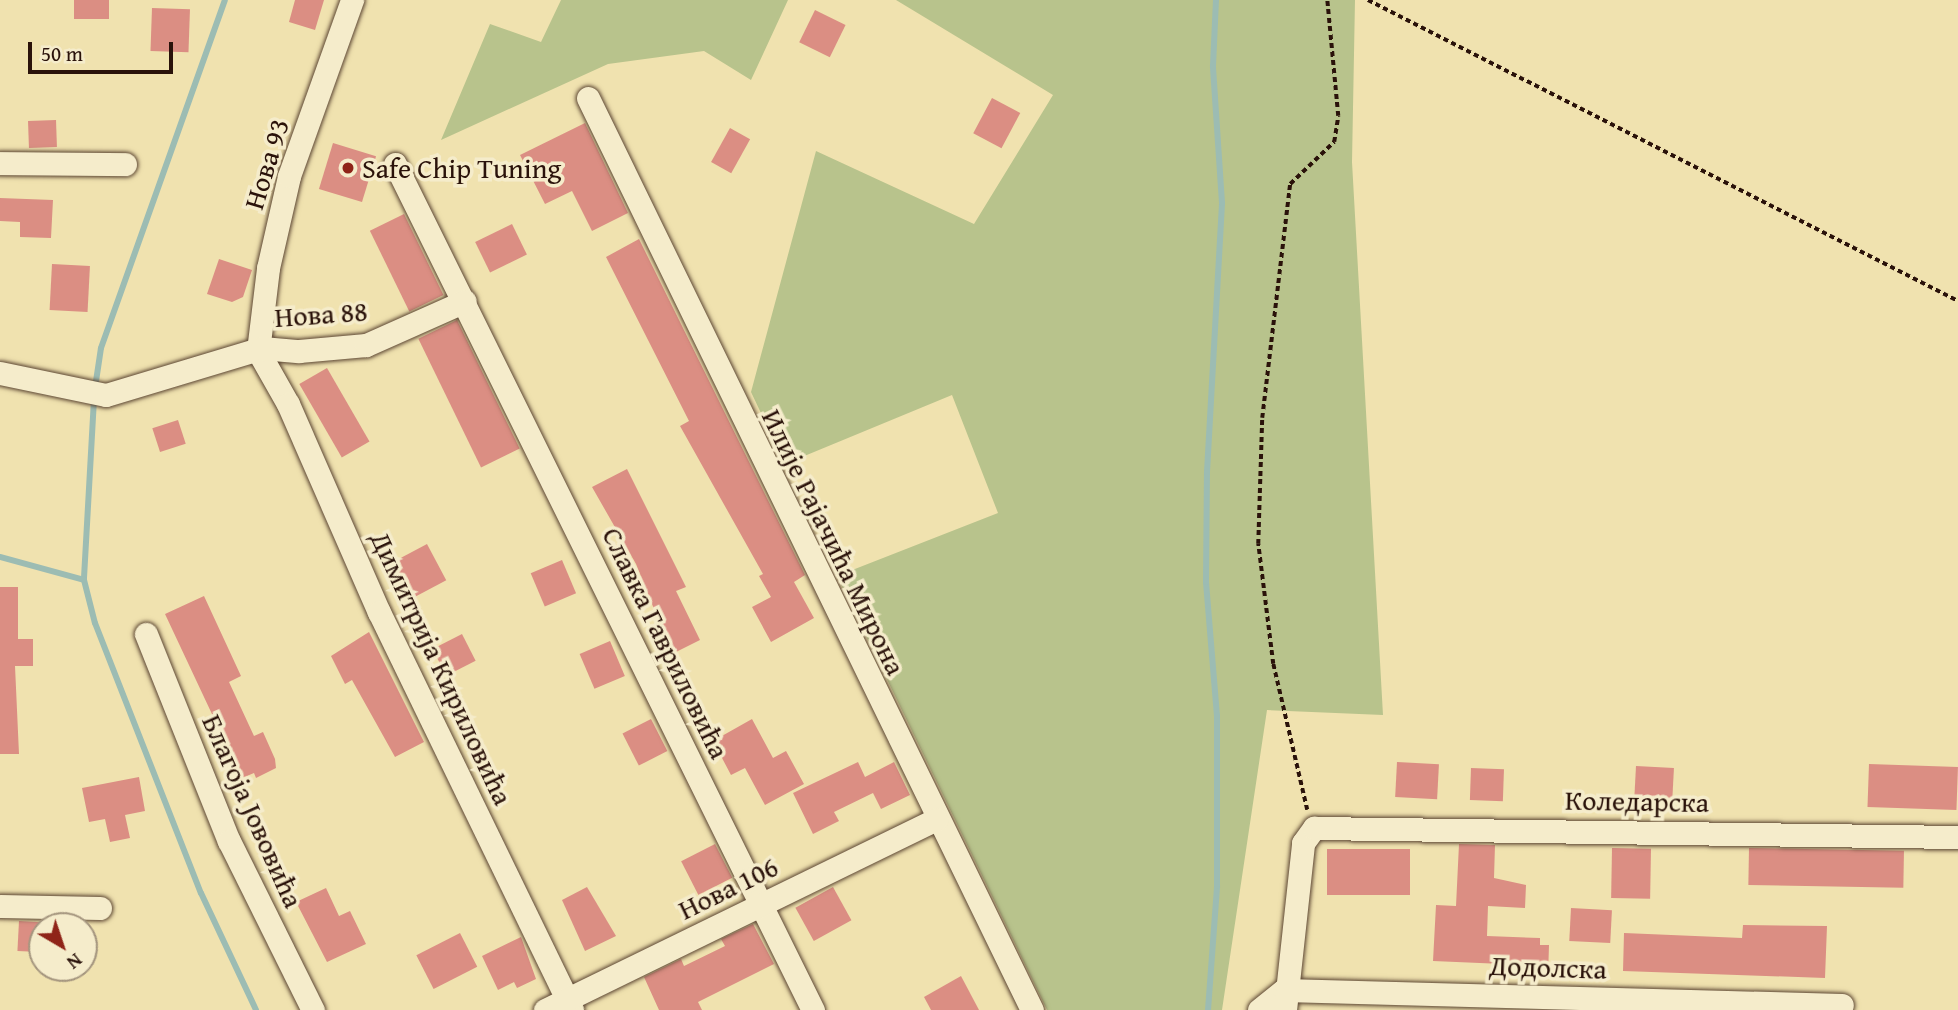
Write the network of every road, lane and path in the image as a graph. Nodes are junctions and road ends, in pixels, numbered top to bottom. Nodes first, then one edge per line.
1 (352, 0) edge
2 (1327, 0) edge
3 (1368, 0) edge
4 (588, 98) dead end
5 (0, 163) edge
6 (125, 164) dead end
7 (395, 164) dead end
8 (465, 301) junction
9 (1958, 301) edge
10 (258, 351) junction
11 (0, 373) edge
12 (146, 634) dead end
13 (936, 819) junction
14 (1314, 828) junction
15 (1958, 837) edge
16 (761, 904) junction
17 (0, 906) edge
18 (100, 908) dead end
19 (1284, 1000) edge
20 (570, 1005) edge
21 (1842, 1005) dead end
22 (313, 1010) edge
23 (545, 1010) edge
24 (813, 1010) edge
25 (1032, 1010) edge
26 (1259, 1010) edge

1 - 10 street, Нова 93
2 - 14 path
3 - 9 path
4 - 13 street, Илије Рајачића Мирона
5 - 6 street
7 - 8 street, Славка Гавриловића
8 - 10 street, Нова 88
8 - 16 street, Славка Гавриловића
10 - 11 street, Нова 88
10 - 20 street, Димитрија Кириловића
12 - 22 street, Благоја Јововића
13 - 16 street, Нова 106
13 - 25 street, Илије Рајачића Мирона
14 - 15 street, Коледарска
14 - 19 street
16 - 20 street, Нова 106
16 - 24 street, Славка Гавриловића
17 - 18 street
19 - 21 street, Додолска
19 - 26 street
20 - 23 street, Нова 106

